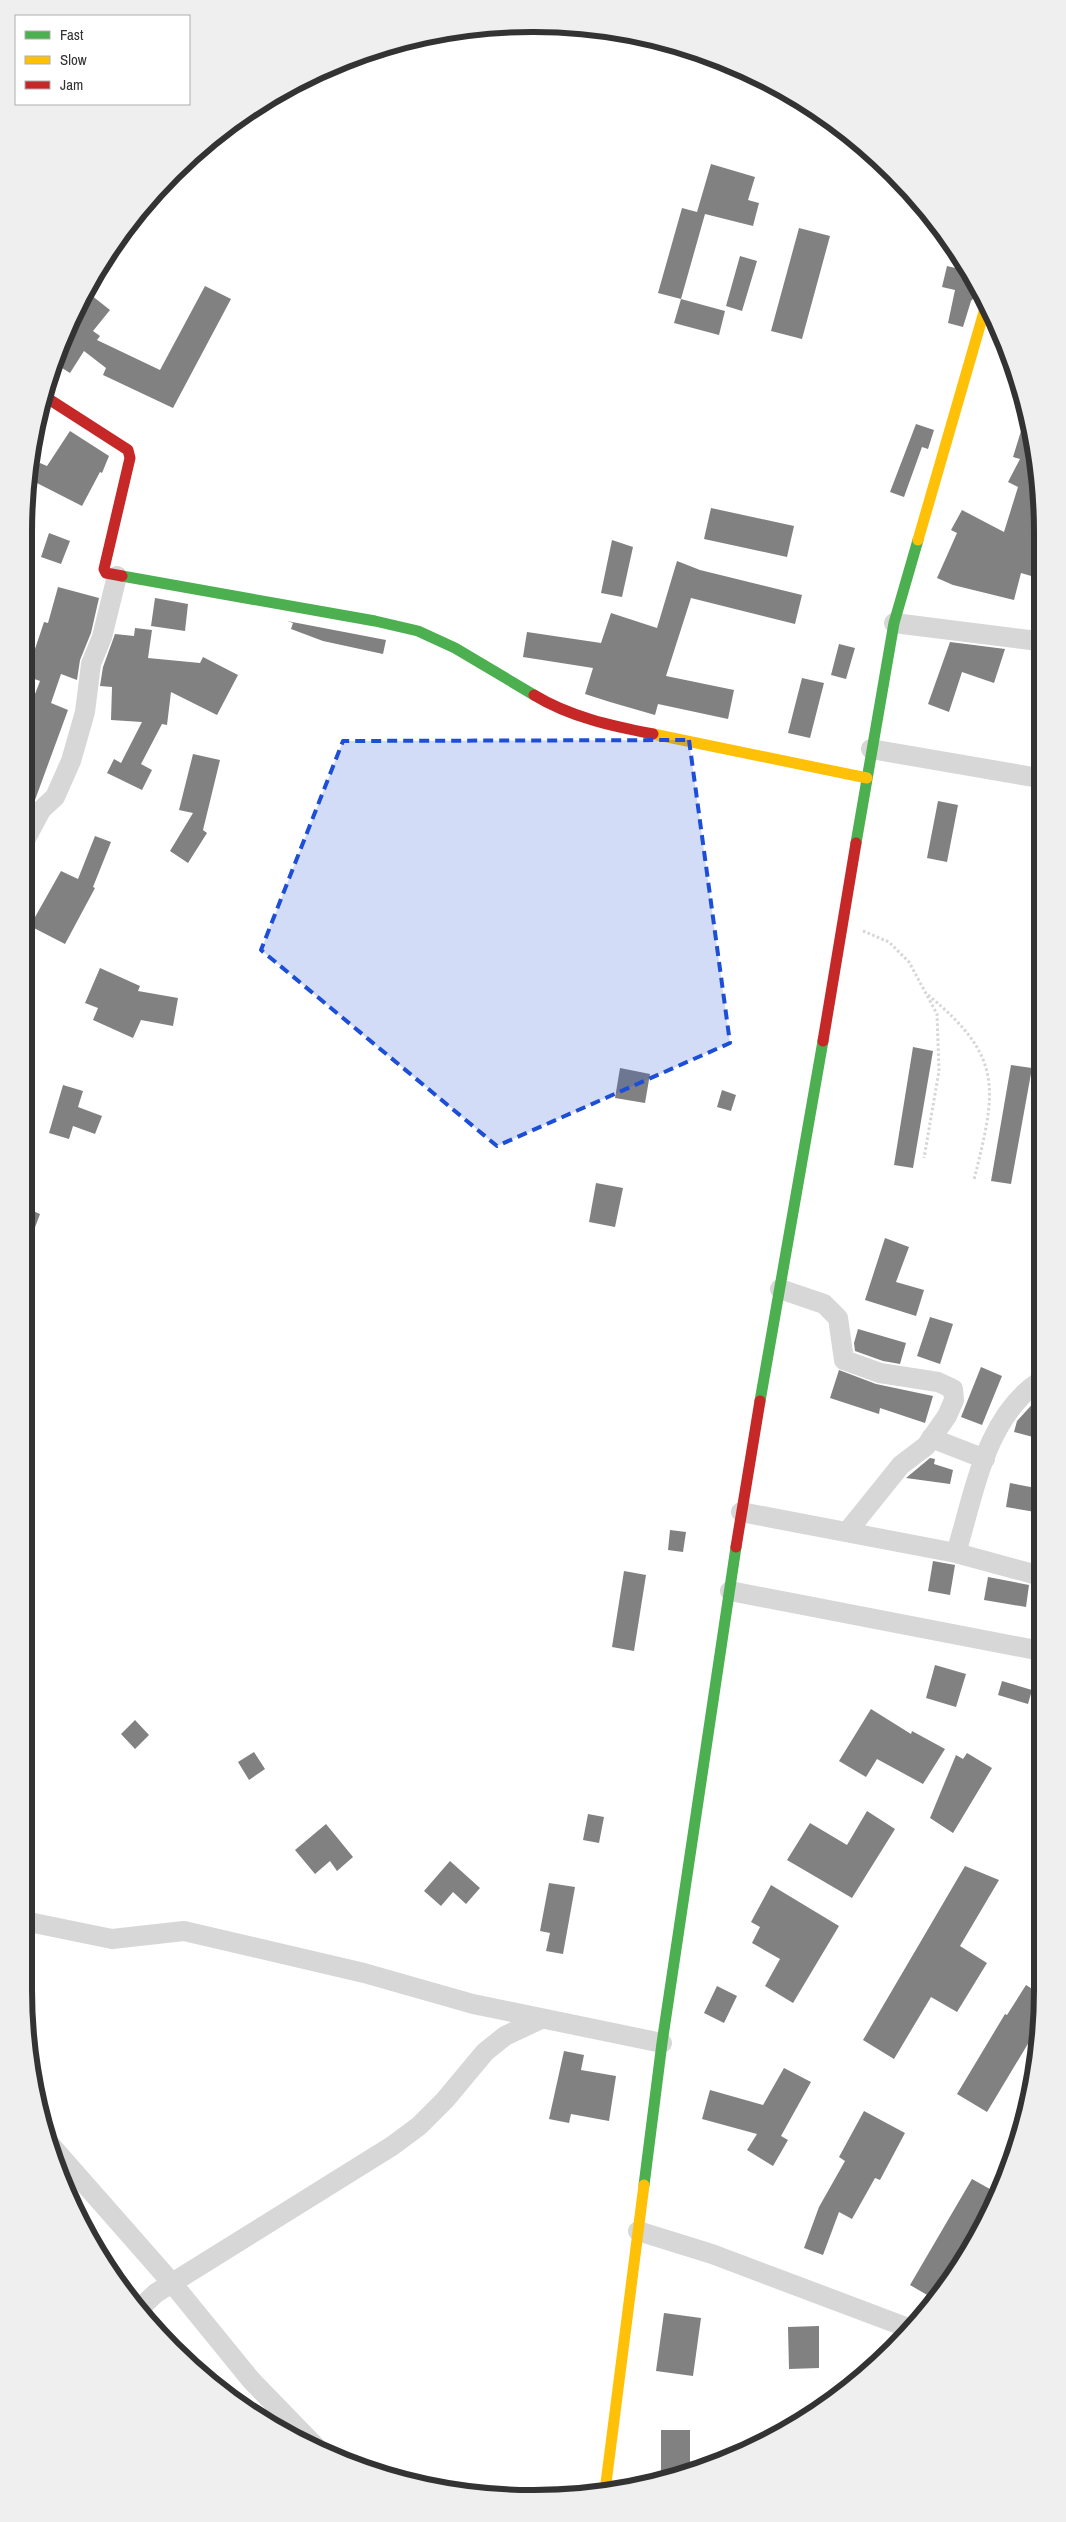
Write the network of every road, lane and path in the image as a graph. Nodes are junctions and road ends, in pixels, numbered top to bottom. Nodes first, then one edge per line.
1 (983, 315) edge
2 (51, 400) edge
3 (117, 576) junction
4 (894, 623) junction
5 (1034, 640) edge
6 (871, 749) junction
7 (1034, 777) edge
8 (867, 778) junction
9 (32, 827) edge
10 (843, 926) junction
11 (926, 993) junction
12 (924, 1158) dead end
13 (974, 1180) dead end
14 (780, 1289) junction
15 (1034, 1385) edge
16 (931, 1438) junction
17 (985, 1459) junction
18 (741, 1512) junction
19 (847, 1532) junction
20 (956, 1554) junction
21 (1034, 1574) edge
22 (730, 1591) junction
23 (1034, 1650) edge
24 (32, 1923) edge
25 (540, 2019) junction
26 (662, 2043) junction
27 (62, 2158) edge
28 (638, 2231) junction
29 (172, 2283) junction
30 (144, 2304) edge
31 (903, 2326) edge
32 (302, 2432) edge
33 (606, 2484) edge

1 - 4 street
2 - 3 street
3 - 8 street
3 - 9 street
4 - 5 street
4 - 6 street
6 - 7 street
6 - 8 street
8 - 10 street
10 - 11 path
10 - 14 street
11 - 12 path
11 - 13 path
14 - 16 street
14 - 18 street
15 - 17 street
16 - 17 street
16 - 19 street
17 - 20 street
18 - 19 street
18 - 22 street
19 - 20 street
20 - 21 street
22 - 23 street
22 - 26 street
24 - 25 street
25 - 26 street
25 - 29 street
26 - 28 street
27 - 29 street
28 - 31 street
28 - 33 street
29 - 30 street
29 - 32 street

